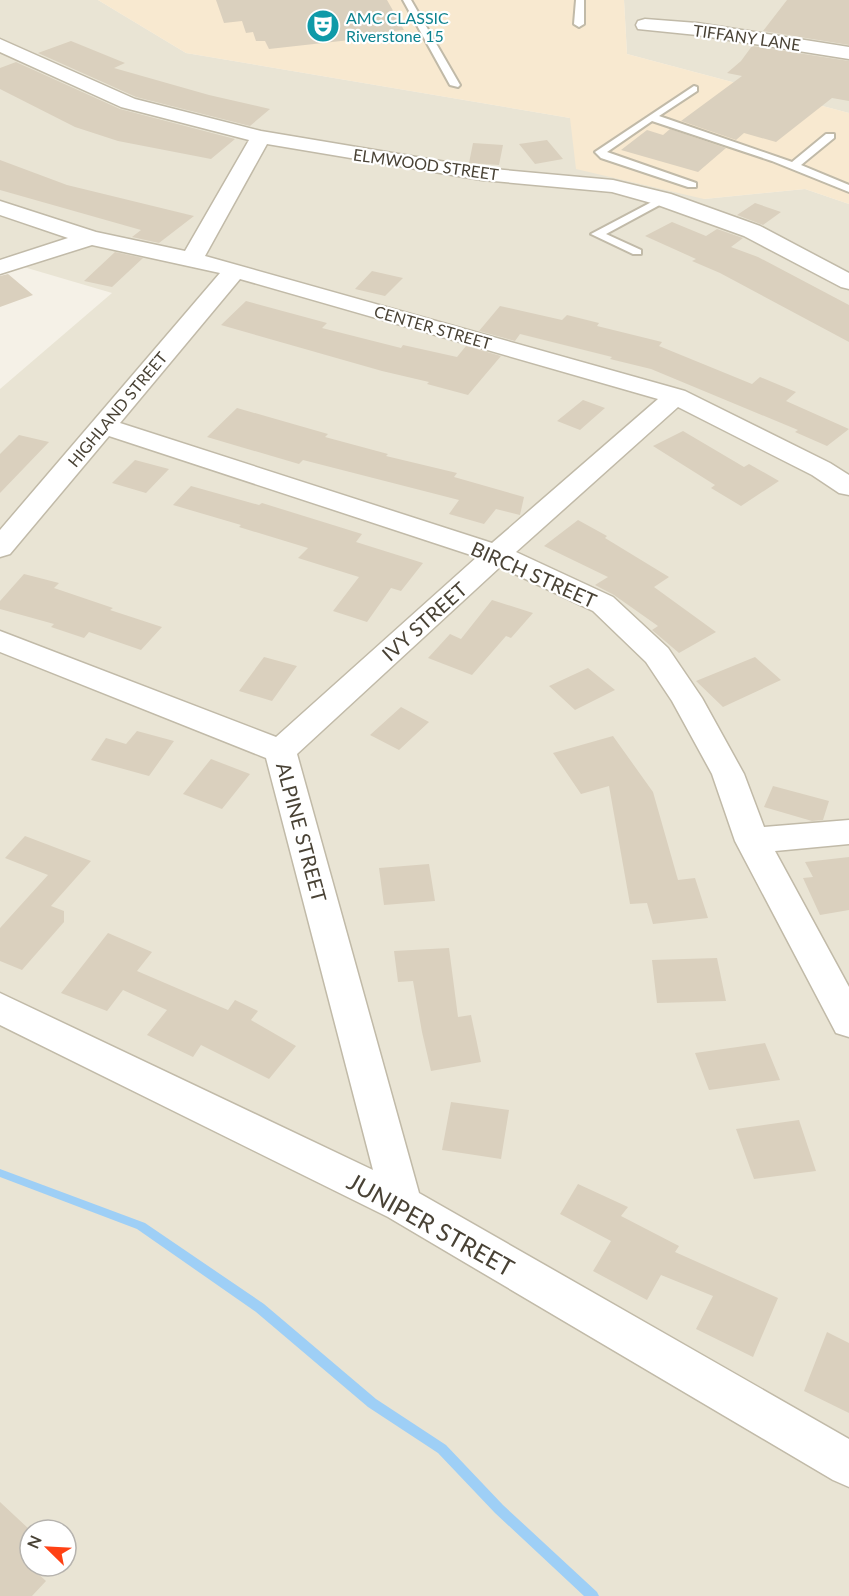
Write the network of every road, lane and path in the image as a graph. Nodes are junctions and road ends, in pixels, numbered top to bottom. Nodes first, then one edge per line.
1 (407, 0) edge
2 (580, 0) edge
3 (579, 24) dead end
4 (645, 25) dead end
5 (0, 45) edge
6 (849, 53) edge
7 (455, 85) dead end
8 (694, 89) dead end
9 (651, 117) junction
10 (830, 136) dead end
11 (261, 137) junction
12 (794, 166) junction
13 (692, 185) dead end
14 (849, 189) edge
15 (663, 199) junction
16 (0, 208) edge
17 (91, 238) junction
18 (637, 252) dead end
19 (191, 260) junction
20 (0, 267) edge
21 (234, 271) junction
22 (849, 282) edge
23 (676, 396) junction
24 (104, 426) junction
25 (849, 488) edge
26 (0, 548) edge
27 (497, 554) junction
28 (0, 641) edge
29 (280, 751) junction
30 (849, 832) edge
31 (752, 841) junction
32 (0, 1008) edge
33 (849, 1022) edge
34 (402, 1204) junction
35 (849, 1464) edge

1 - 7 lane
2 - 3 lane
4 - 6 street, TIFFANY LANE
5 - 11 street, ELMWOOD STREET
8 - 9 lane
9 - 12 lane
9 - 13 lane
10 - 12 lane
11 - 15 street, ELMWOOD STREET
11 - 19 street
12 - 14 lane
15 - 18 lane
15 - 22 street, ELMWOOD STREET
16 - 17 street, CENTER STREET
17 - 19 street, CENTER STREET
17 - 20 street
19 - 21 street, CENTER STREET
21 - 23 street, CENTER STREET
21 - 24 street, HIGHLAND STREET
23 - 25 street, CENTER STREET
23 - 27 street, IVY STREET
24 - 26 street, HIGHLAND STREET
24 - 27 street, BIRCH STREET
27 - 29 street, IVY STREET
27 - 31 street, BIRCH STREET
28 - 29 street, ALPINE STREET
29 - 34 street, ALPINE STREET
30 - 31 street
31 - 33 street, BIRCH STREET
32 - 34 street, JUNIPER STREET
34 - 35 street, JUNIPER STREET

